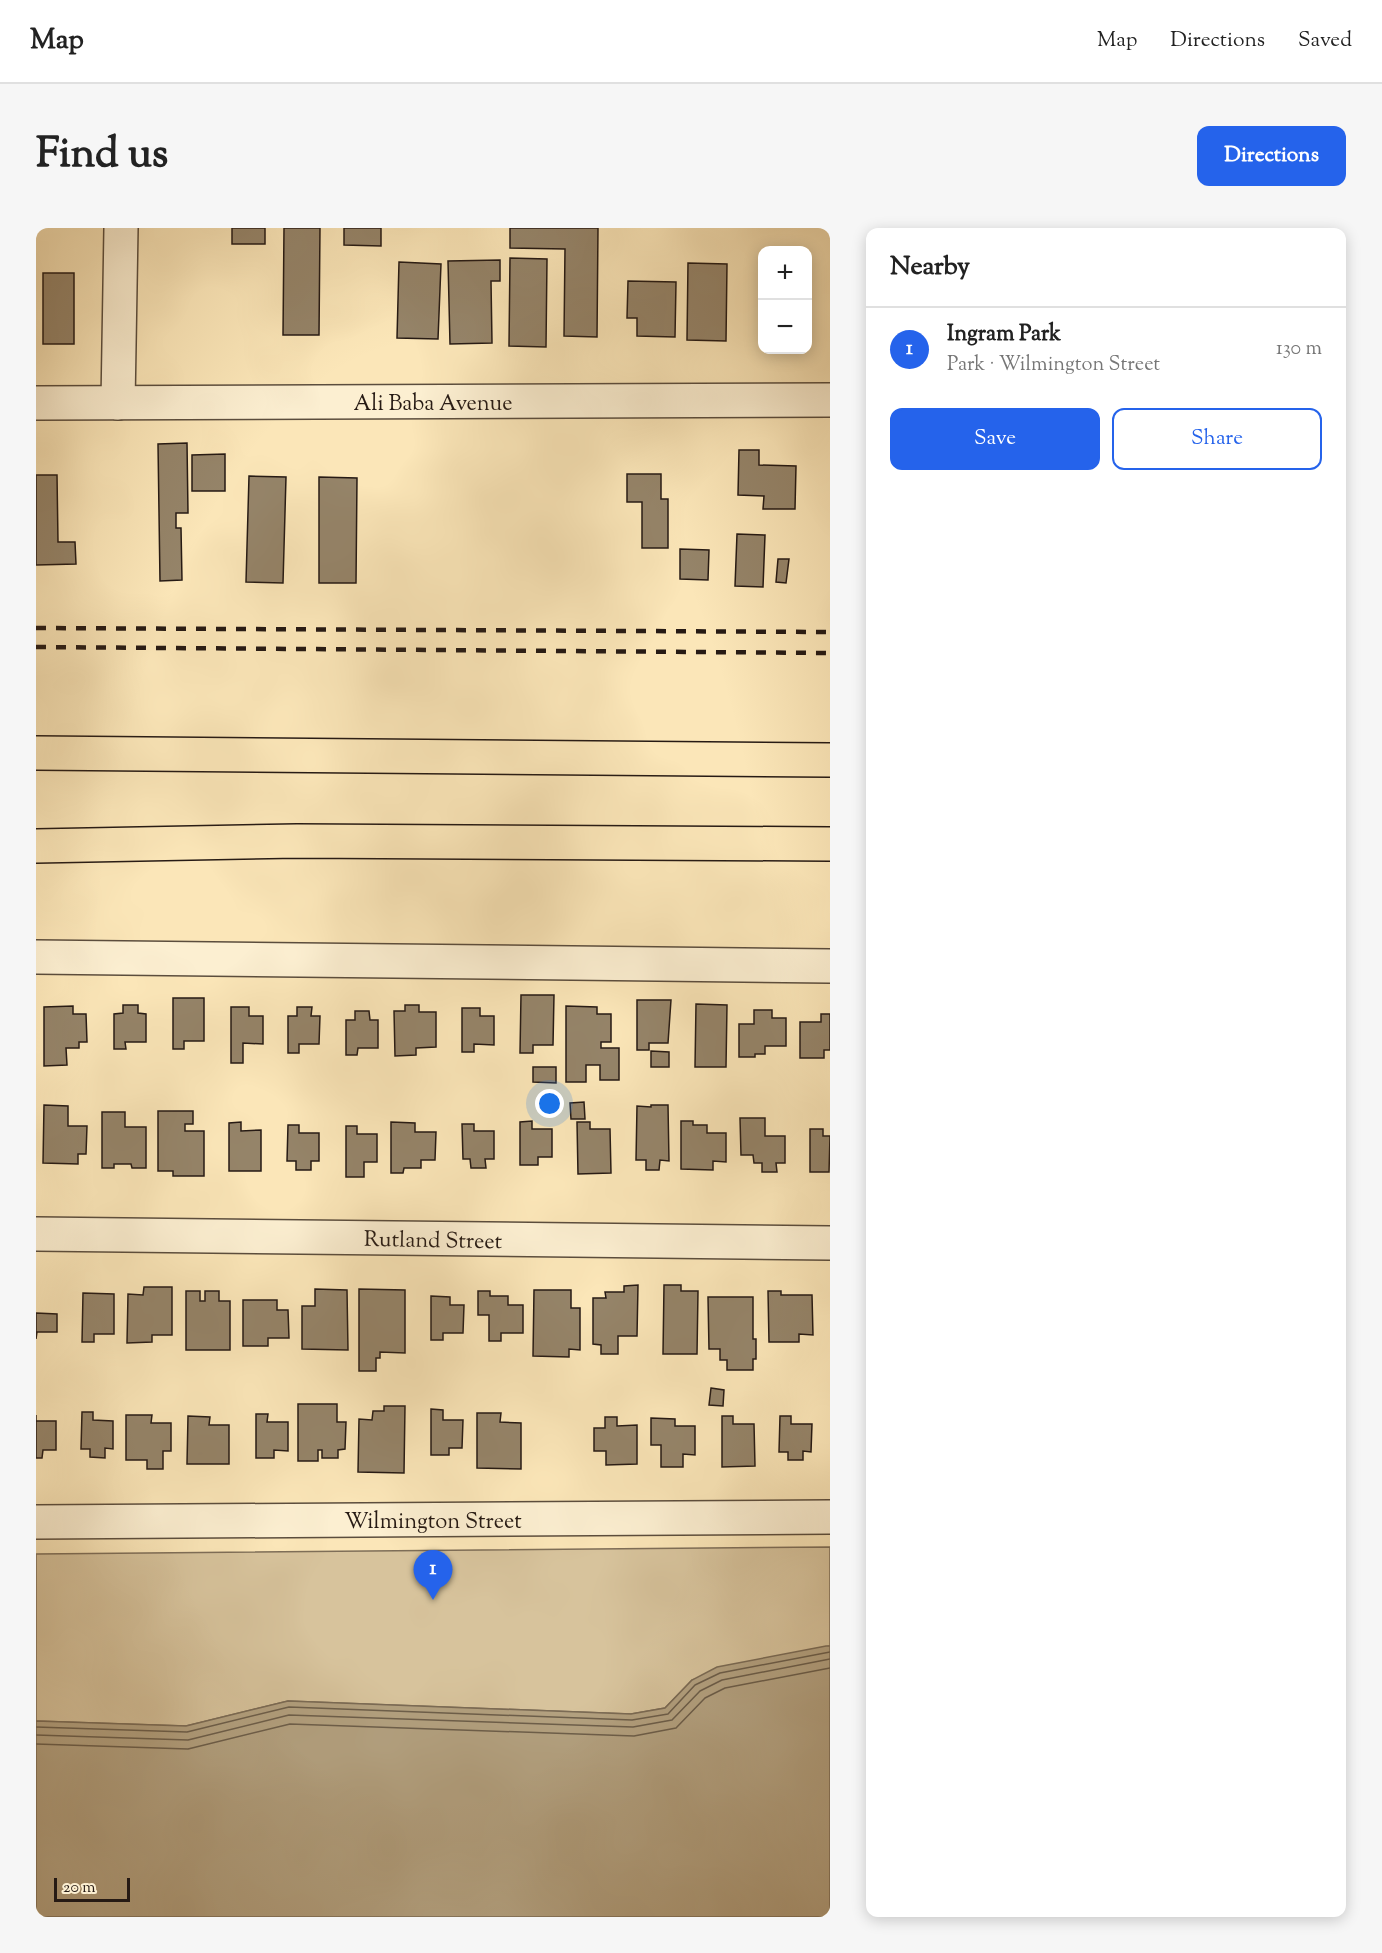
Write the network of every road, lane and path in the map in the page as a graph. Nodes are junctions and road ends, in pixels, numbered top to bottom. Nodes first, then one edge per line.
1 (121, 228) edge
2 (830, 400) edge
3 (36, 403) edge
4 (118, 403) junction
5 (36, 753) edge
6 (830, 760) edge
7 (830, 844) edge
8 (36, 846) edge
9 (36, 957) edge
10 (830, 966) edge
11 (36, 1234) edge
12 (830, 1243) edge
13 (830, 1517) edge
14 (36, 1522) edge

1 - 4 street
2 - 4 street, Ali Baba Avenue
3 - 4 street, Ali Baba Avenue
5 - 6 main road
7 - 8 main road
9 - 10 street
11 - 12 street, Rutland Street
13 - 14 street, Wilmington Street

